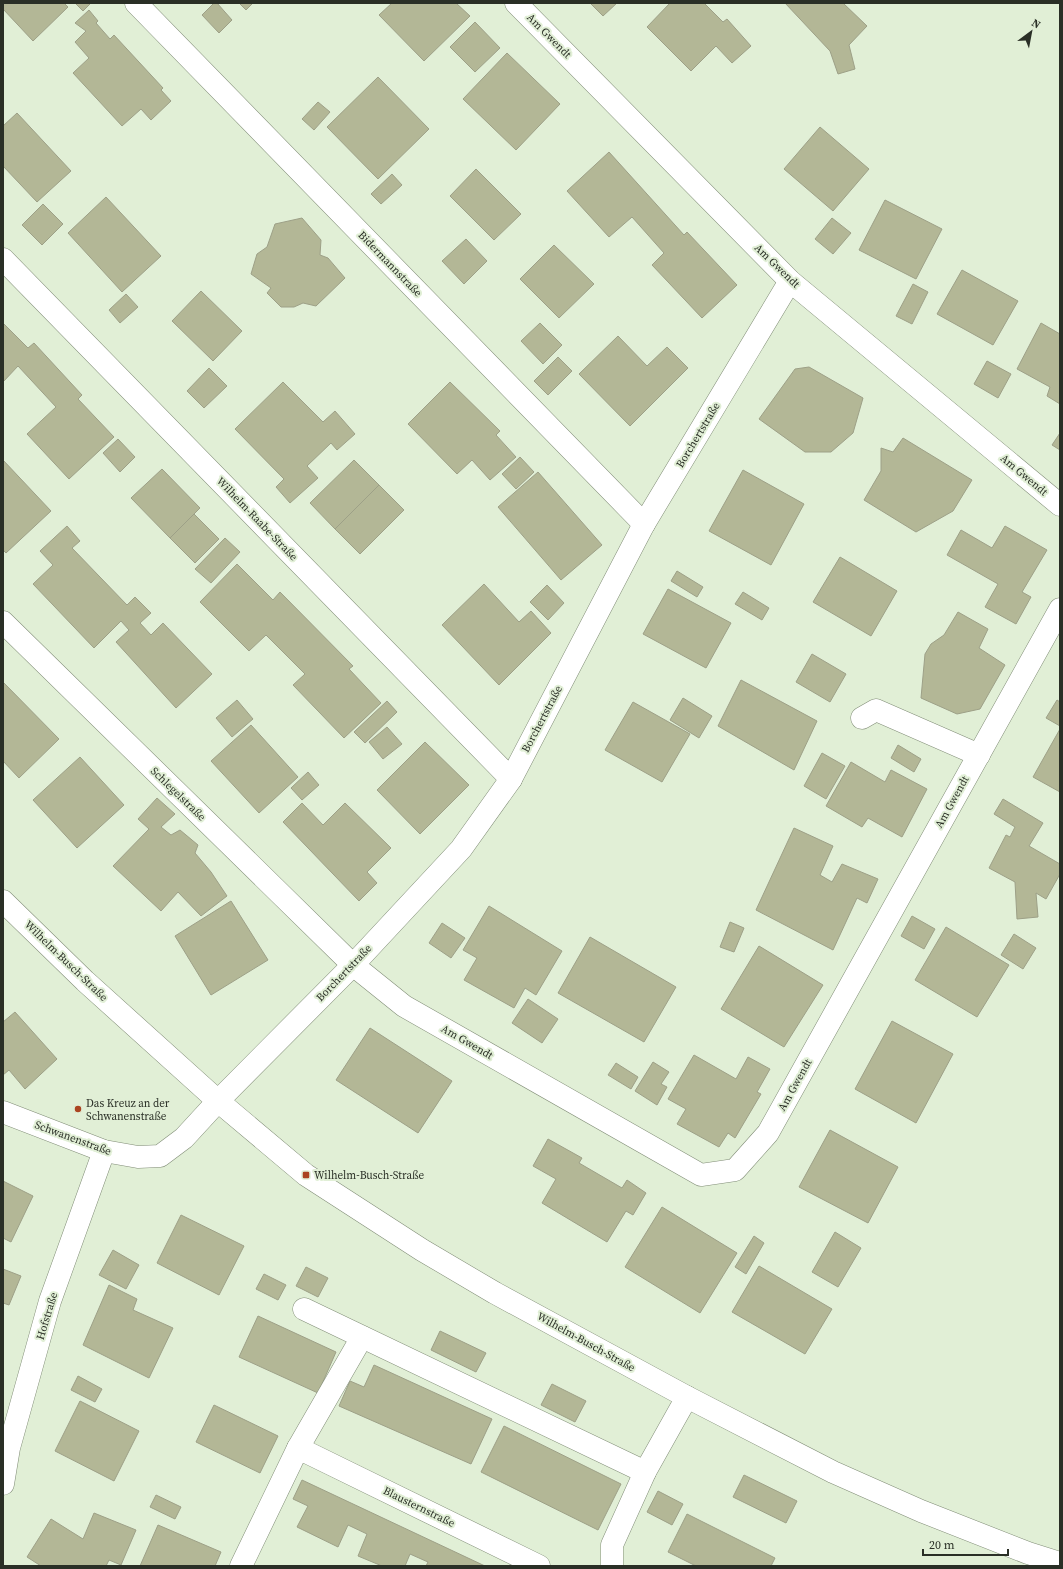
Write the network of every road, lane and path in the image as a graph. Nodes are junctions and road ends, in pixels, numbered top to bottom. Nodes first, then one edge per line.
1 (136, 3) edge
2 (516, 3) edge
3 (3, 259) edge
4 (790, 281) junction
5 (1060, 505) edge
6 (644, 524) junction
7 (1060, 608) edge
8 (3, 622) edge
9 (862, 718) dead end
10 (979, 755) junction
11 (511, 779) junction
12 (3, 901) edge
13 (353, 965) junction
14 (218, 1101) junction
15 (3, 1112) edge
16 (104, 1152) junction
17 (304, 1309) dead end
18 (362, 1336) junction
19 (687, 1397) junction
20 (6, 1447) edge
21 (298, 1448) junction
22 (645, 1472) junction
23 (3, 1484) edge
24 (1060, 1563) edge
25 (241, 1566) edge
26 (539, 1566) edge
27 (612, 1566) edge

1 - 6 street, Bidermannstraße
2 - 4 street, Am Gwendt
3 - 11 street, Wilhelm-Raabe-Straße
4 - 5 street, Am Gwendt
4 - 6 street, Borchertstraße
6 - 11 street, Borchertstraße
7 - 10 street, Am Gwendt
8 - 13 street, Schlegelstraße
9 - 10 street
10 - 13 street, Am Gwendt
11 - 13 street, Borchertstraße
12 - 14 street, Wilhelm-Busch-Straße
13 - 14 street, Borchertstraße
14 - 16 street, Schwanenstraße
14 - 19 street, Wilhelm-Busch-Straße
15 - 16 street, Schwanenstraße
16 - 20 street, Hofstraße
17 - 18 street
18 - 21 street
18 - 22 street
19 - 22 street
19 - 24 street, Wilhelm-Busch-Straße
20 - 23 street, Hofstraße
21 - 25 street
21 - 26 street, Blausternstraße
22 - 27 street

